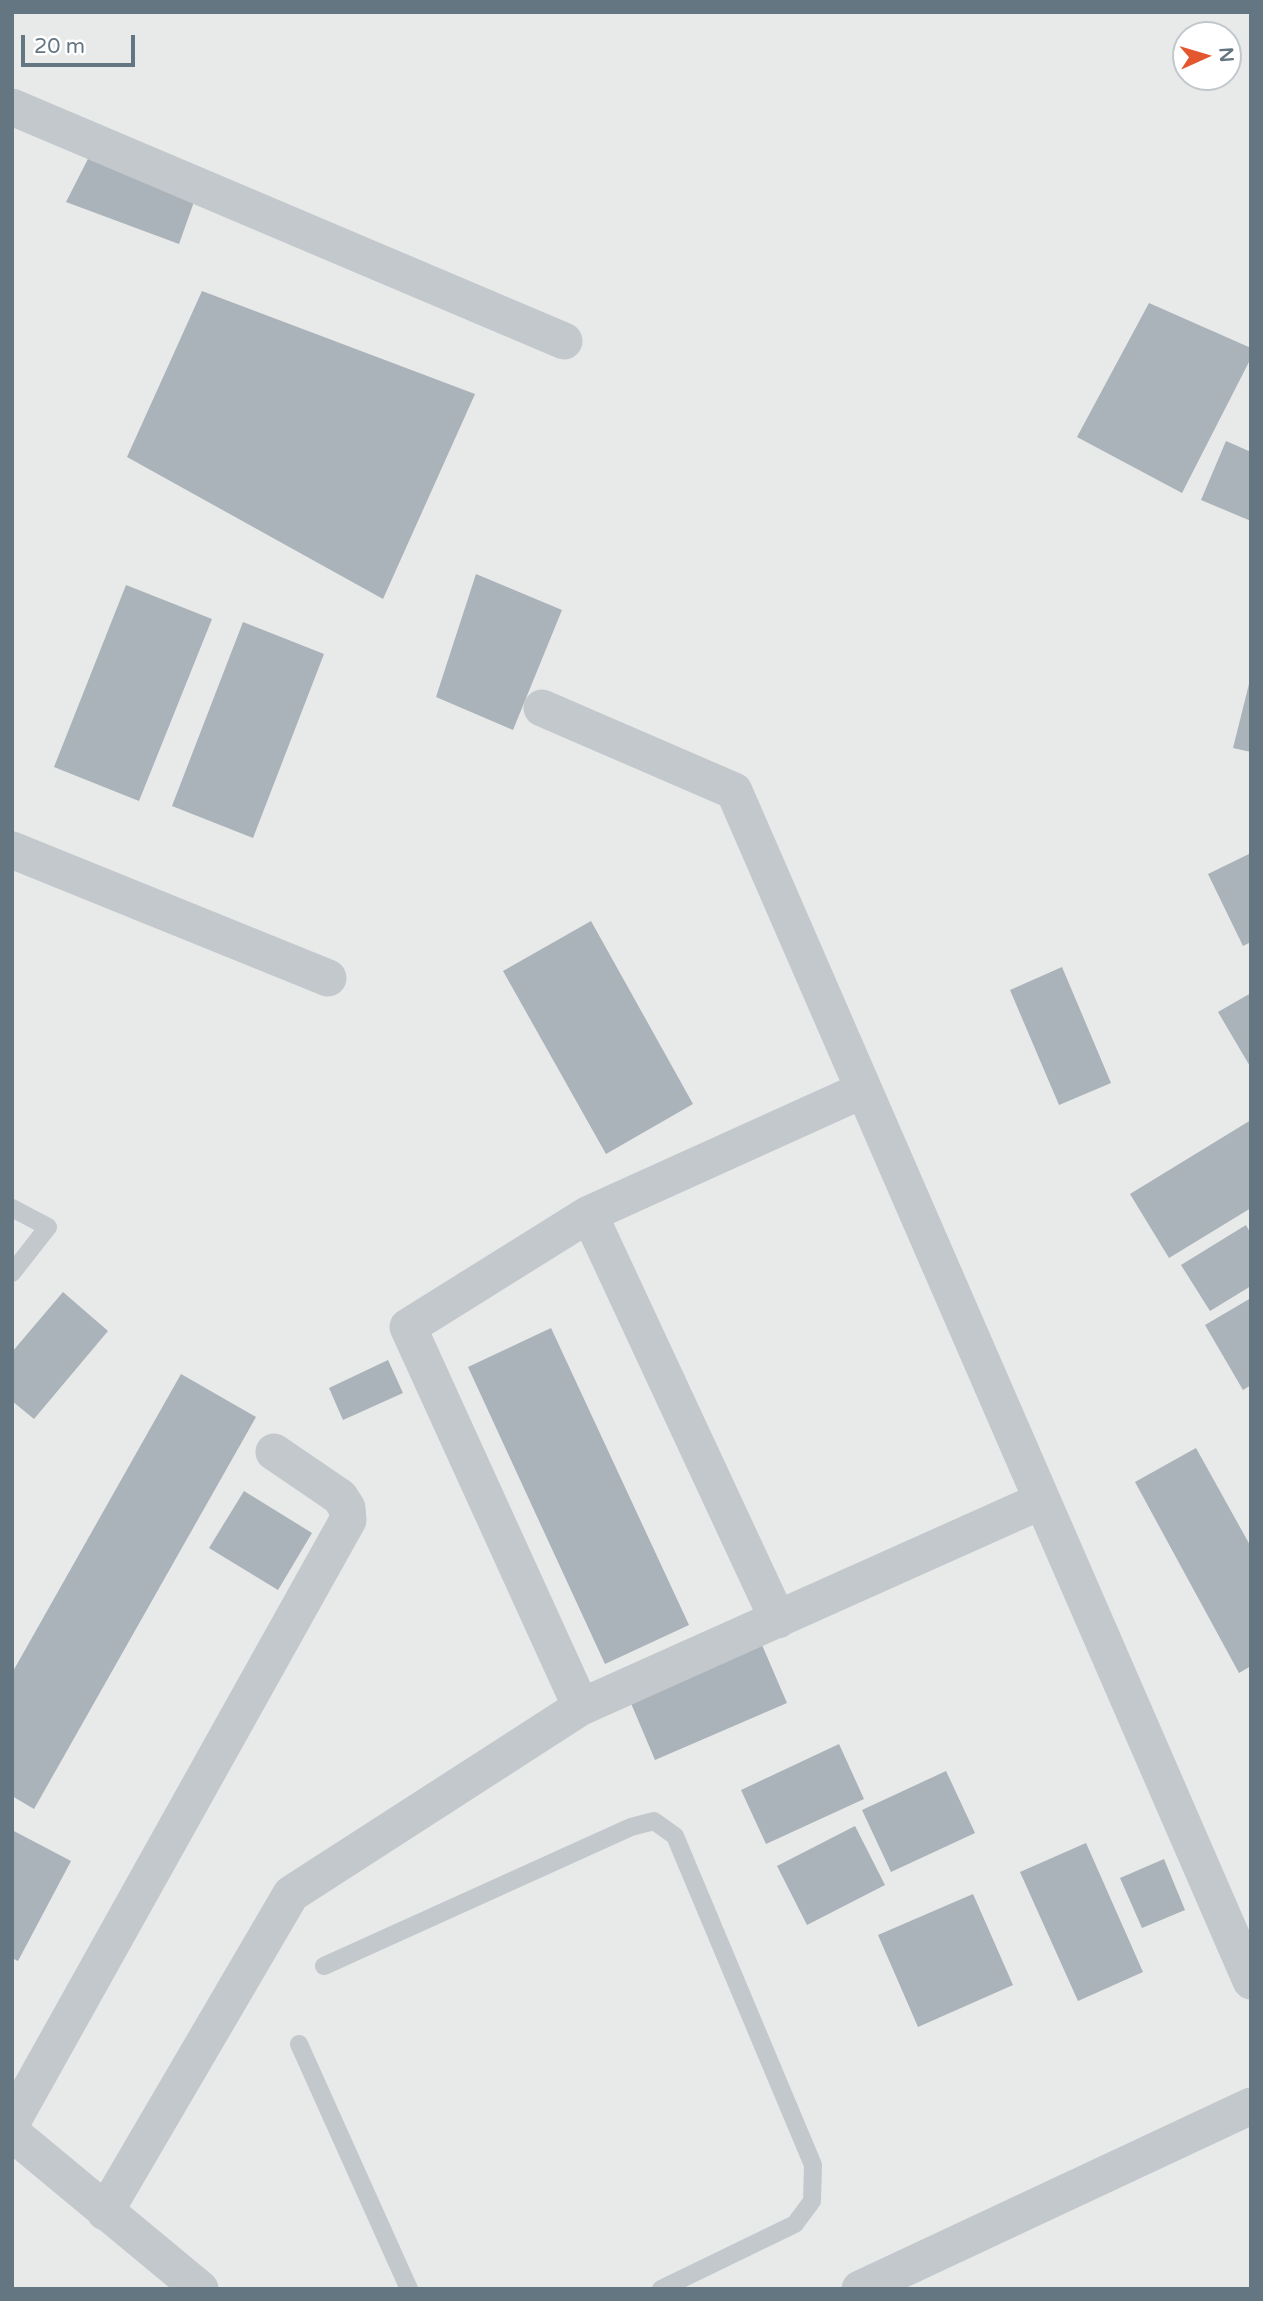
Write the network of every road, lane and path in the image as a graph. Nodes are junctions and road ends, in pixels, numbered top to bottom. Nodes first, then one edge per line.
1 (12, 107) edge
2 (564, 341) dead end
3 (542, 708) dead end
4 (12, 850) edge
5 (328, 978) dead end
6 (863, 1090) junction
7 (12, 1208) edge
8 (589, 1214) junction
9 (12, 1273) edge
10 (274, 1452) dead end
11 (1041, 1501) junction
12 (778, 1620) junction
13 (581, 1707) junction
14 (324, 1966) dead end
15 (1251, 1980) edge
16 (299, 2044) dead end
17 (1251, 2106) edge
18 (12, 2122) edge
19 (12, 2133) edge
20 (105, 2211) junction
21 (200, 2289) edge
22 (409, 2289) edge
23 (661, 2289) edge
24 (860, 2289) edge

1 - 2 street
3 - 6 street
4 - 5 street
6 - 8 street
6 - 11 street
7 - 9 lane
8 - 12 street
8 - 13 street
10 - 18 street
11 - 12 street
11 - 15 street
12 - 13 street
13 - 20 street
14 - 23 lane
16 - 22 lane
17 - 24 street
19 - 20 street
20 - 21 street

